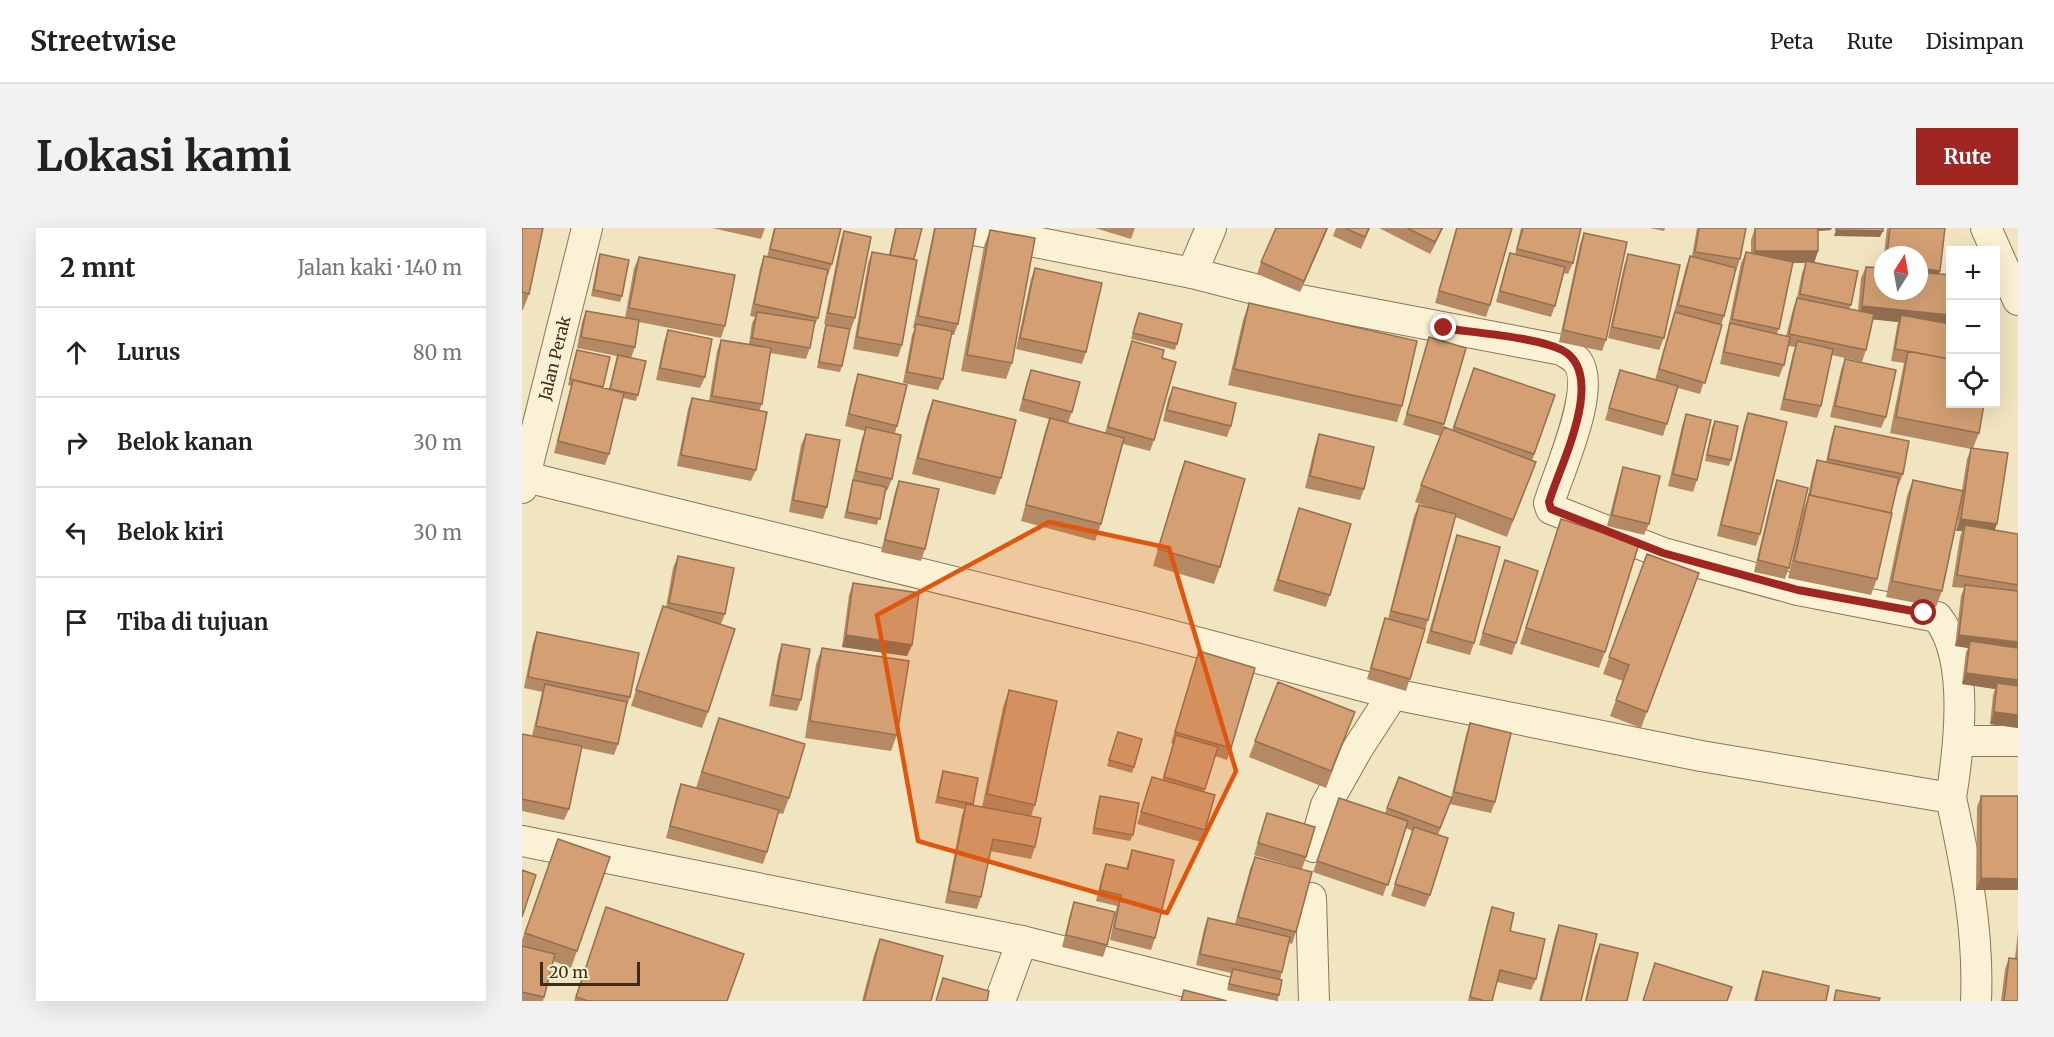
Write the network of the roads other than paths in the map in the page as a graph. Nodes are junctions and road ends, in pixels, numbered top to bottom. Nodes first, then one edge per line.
1 (587, 228) edge
2 (964, 228) edge
3 (1211, 228) edge
4 (1986, 228) edge
5 (1192, 273) junction
6 (2018, 300) edge
7 (523, 480) edge
8 (1393, 694) junction
9 (1960, 741) junction
10 (2018, 741) edge
11 (1951, 798) junction
12 (522, 841) edge
13 (1314, 847) edge
14 (1311, 898) edge
15 (1022, 941) junction
16 (1000, 1001) edge
17 (1262, 1001) edge
18 (1314, 1001) edge
19 (1976, 1001) edge

1 - 7 street, Jalan Perak
2 - 5 street
3 - 5 street
4 - 6 street
5 - 9 street
7 - 8 street
8 - 11 street
8 - 13 street
9 - 10 street
9 - 11 street
11 - 19 street
12 - 15 street
14 - 18 street
15 - 16 street
15 - 17 street

